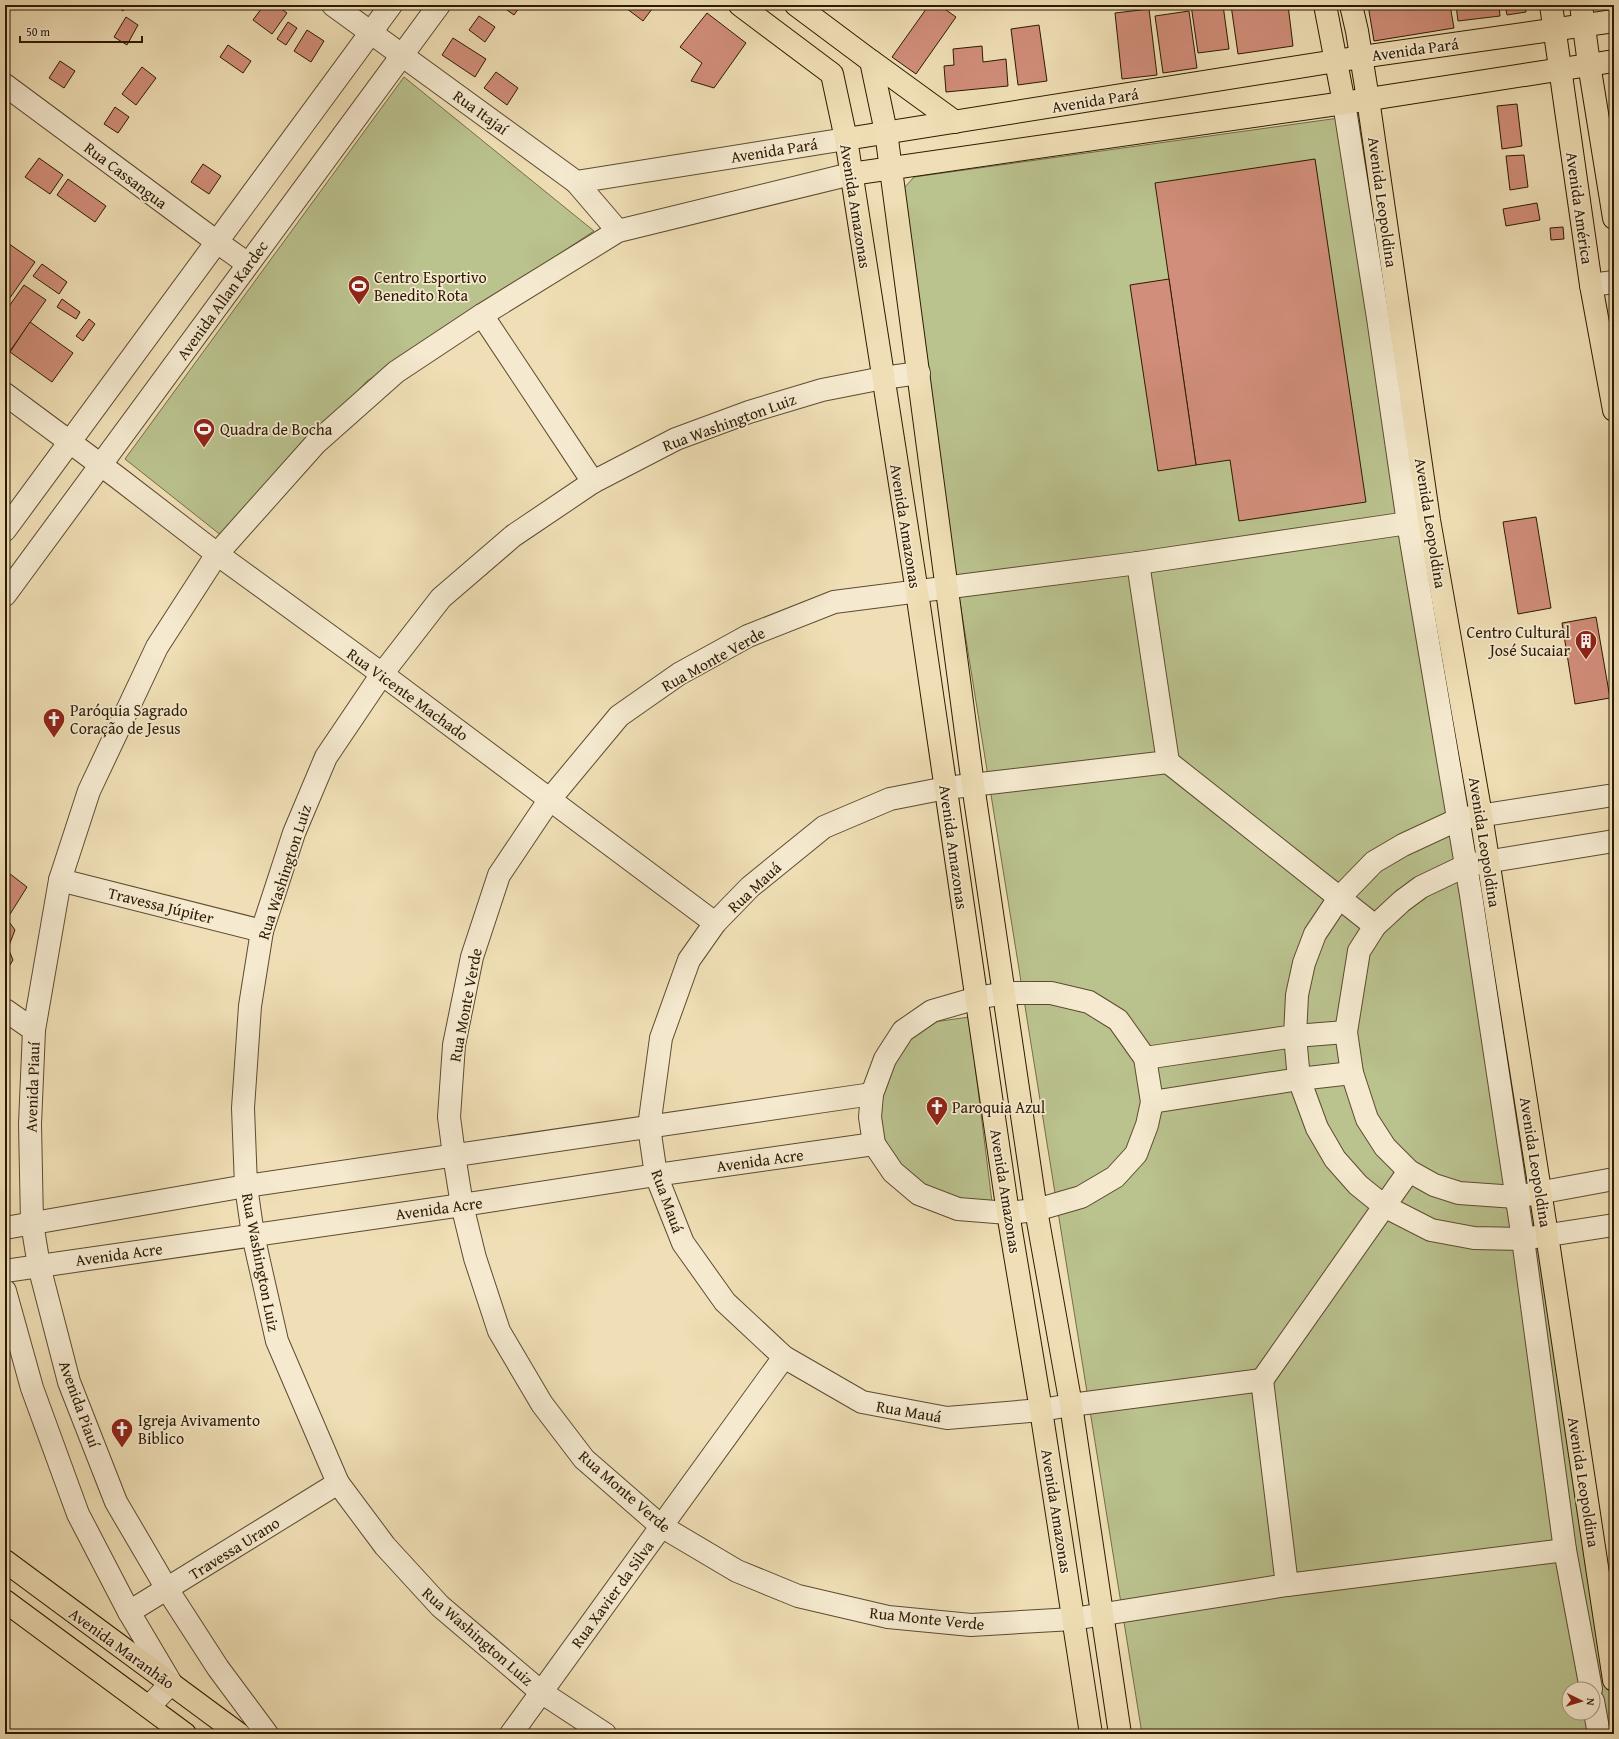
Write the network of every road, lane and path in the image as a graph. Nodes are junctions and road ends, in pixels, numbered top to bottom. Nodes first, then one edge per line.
1 (333, 5) edge
2 (391, 5) edge
3 (439, 5) edge
4 (740, 5) edge
5 (796, 5) edge
6 (1325, 5) edge
7 (1351, 5) edge
8 (1551, 5) edge
9 (1583, 15) edge
10 (1614, 21) edge
11 (1554, 29) junction
12 (371, 32) junction
13 (402, 55) junction
14 (1361, 57) junction
15 (871, 61) junction
16 (1335, 61) junction
17 (1614, 61) edge
18 (1589, 64) junction
19 (1560, 69) junction
20 (5, 85) edge
21 (1368, 99) junction
22 (1344, 103) junction
23 (954, 122) junction
24 (886, 132) junction
25 (846, 139) junction
26 (892, 168) junction
27 (851, 174) junction
28 (576, 182) junction
29 (1614, 218) edge
30 (618, 231) junction
31 (217, 242) junction
32 (248, 264) junction
33 (1614, 282) edge
34 (1591, 285) junction
35 (482, 315) junction
36 (919, 373) junction
37 (883, 378) junction
38 (5, 394) edge
39 (1614, 410) edge
40 (70, 442) junction
41 (101, 465) junction
42 (592, 482) junction
43 (1408, 523) junction
44 (5, 530) edge
45 (217, 554) junction
46 (1138, 563) junction
47 (945, 588) junction
48 (917, 592) junction
49 (5, 595) edge
50 (382, 674) junction
51 (1168, 762) junction
52 (973, 785) junction
53 (946, 788) junction
54 (1614, 795) edge
55 (550, 799) junction
56 (1481, 816) junction
57 (1459, 819) junction
58 (1614, 841) edge
59 (1488, 862) junction
60 (1466, 865) junction
61 (60, 880) junction
62 (1338, 898) junction
63 (715, 924) junction
64 (1376, 926) junction
65 (262, 931) junction
66 (1005, 993) junction
67 (977, 998) junction
68 (5, 1010) edge
69 (34, 1030) junction
70 (1346, 1032) junction
71 (1295, 1036) junction
72 (1145, 1058) junction
73 (1352, 1073) junction
74 (1299, 1079) junction
75 (872, 1094) junction
76 (1152, 1102) junction
77 (649, 1127) junction
78 (874, 1144) junction
79 (454, 1155) junction
80 (1409, 1171) junction
81 (656, 1174) junction
82 (1614, 1179) edge
83 (246, 1186) junction
84 (1541, 1192) junction
85 (1516, 1197) junction
86 (462, 1205) junction
87 (1384, 1206) junction
88 (1036, 1210) junction
89 (1008, 1213) junction
90 (32, 1224) junction
91 (1614, 1225) edge
92 (5, 1228) edge
93 (253, 1234) junction
94 (1547, 1235) junction
95 (1523, 1239) junction
96 (39, 1266) junction
97 (5, 1271) edge
98 (5, 1291) edge
99 (784, 1357) junction
100 (1262, 1380) junction
101 (1071, 1405) junction
102 (1041, 1410) junction
103 (338, 1483) junction
104 (661, 1526) junction
105 (1565, 1550) junction
106 (5, 1562) edge
107 (1287, 1585) junction
108 (167, 1589) junction
109 (5, 1601) edge
110 (130, 1612) junction
111 (1101, 1615) junction
112 (1073, 1620) junction
113 (1614, 1680) edge
114 (1590, 1681) edge
115 (171, 1683) junction
116 (541, 1692) junction
117 (149, 1707) junction
118 (1597, 1721) edge
119 (185, 1734) edge
120 (239, 1734) edge
121 (267, 1734) edge
122 (511, 1734) edge
123 (605, 1734) edge
124 (1091, 1734) edge
125 (1120, 1734) edge
126 (1599, 1734) edge

1 - 12 street, Rua Itajaí
2 - 12 street
3 - 13 street, Avenida Allan Kardec
4 - 25 main road, Avenida Amazonas
5 - 15 main road
6 - 16 main road
7 - 14 main road, Avenida Leopoldina
8 - 11 main road, Avenida América
9 - 10 main road, Avenida Pará
9 - 11 main road, Avenida Pará
9 - 18 main road, Avenida América
11 - 14 main road, Avenida Pará
11 - 19 main road, Avenida América
12 - 13 street, Rua Itajaí
12 - 31 street
13 - 28 street, Rua Itajaí
13 - 32 street, Avenida Allan Kardec
14 - 16 main road, Avenida Pará
14 - 21 main road, Avenida Leopoldina
15 - 23 main road
15 - 24 main road, Avenida Amazonas
16 - 22 main road
16 - 23 main road, Avenida Pará
17 - 18 main road
18 - 19 main road
18 - 29 main road, Avenida América
19 - 21 main road
19 - 34 main road, Avenida América
20 - 31 street, Rua Cassangua
21 - 22 main road
21 - 56 main road, Avenida Leopoldina
22 - 26 main road
22 - 43 street
23 - 24 main road, Avenida Pará
24 - 25 main road, Avenida Pará
24 - 26 main road, Avenida Amazonas
25 - 27 main road, Avenida Amazonas
25 - 28 street, Avenida Pará
26 - 27 main road
26 - 36 main road, Avenida Amazonas
27 - 30 street
27 - 37 main road, Avenida Amazonas
28 - 30 street, Rua Itajaí
30 - 35 street, Avenida Piauí
31 - 32 street, Rua Cassangua
31 - 40 street
32 - 41 street, Avenida Allan Kardec
33 - 34 street
34 - 39 main road, Avenida América
35 - 42 street
35 - 45 street, Avenida Piauí
36 - 37 street, Rua Washington Luiz
36 - 47 main road, Avenida Amazonas
37 - 42 street, Rua Washington Luiz
37 - 48 main road, Avenida Amazonas
38 - 40 street, Rua Vicente Machado
40 - 41 street, Rua Vicente Machado
40 - 44 street
41 - 45 street, Rua Vicente Machado
41 - 49 street, Avenida Allan Kardec
42 - 50 street, Rua Washington Luiz
43 - 46 street, Rua Monte Verde
43 - 57 street
45 - 50 street, Rua Vicente Machado
45 - 61 street, Avenida Piauí
46 - 47 street, Rua Monte Verde
46 - 51 street
47 - 48 street, Rua Monte Verde
47 - 52 main road, Avenida Amazonas
48 - 53 main road, Avenida Amazonas
48 - 55 street, Rua Monte Verde
50 - 55 street, Rua Vicente Machado
50 - 65 street, Rua Washington Luiz
51 - 52 street, Rua Mauá
51 - 62 street
52 - 53 street, Rua Mauá
52 - 66 main road, Avenida Amazonas
53 - 63 street, Rua Mauá
53 - 67 main road, Avenida Amazonas
54 - 56 street
55 - 63 street, Rua Vicente Machado
55 - 79 street, Rua Monte Verde
56 - 57 street
56 - 59 main road, Avenida Leopoldina
57 - 60 street
57 - 62 street
58 - 59 street
59 - 60 street
59 - 84 main road, Avenida Leopoldina
60 - 64 street
60 - 85 street
61 - 65 street, Travessa Júpiter
61 - 69 street, Avenida Piauí
62 - 64 street
62 - 71 street
63 - 77 street, Rua Mauá
64 - 70 street
65 - 83 street, Rua Washington Luiz
66 - 67 street
66 - 72 street
66 - 88 main road, Avenida Amazonas
67 - 75 street
67 - 89 main road, Avenida Amazonas
68 - 69 street
69 - 90 street, Avenida Piauí
70 - 71 street
70 - 73 street
71 - 72 street
71 - 74 street
72 - 76 street
73 - 74 street
73 - 80 street
74 - 76 street
74 - 87 street
75 - 77 street
75 - 78 street
76 - 88 street
77 - 79 street
77 - 81 street, Rua Mauá
78 - 81 street, Avenida Acre
78 - 89 street
79 - 83 street
79 - 86 street, Rua Monte Verde
80 - 85 street
80 - 87 street
81 - 86 street, Avenida Acre
81 - 99 street, Rua Mauá
82 - 84 street
83 - 90 street
83 - 93 street, Rua Washington Luiz
84 - 85 street
84 - 94 main road, Avenida Leopoldina
85 - 95 street
86 - 93 street, Avenida Acre
86 - 104 street, Rua Monte Verde
87 - 95 street
87 - 100 street
88 - 89 street
88 - 101 main road, Avenida Amazonas
89 - 102 main road, Avenida Amazonas
90 - 92 street
90 - 96 street, Avenida Piauí
91 - 94 street
93 - 96 street, Avenida Acre
93 - 103 street, Rua Washington Luiz
94 - 95 street
94 - 113 main road, Avenida Leopoldina
95 - 105 street
96 - 97 street, Avenida Acre
96 - 108 street, Avenida Piauí
98 - 110 street
99 - 102 street, Rua Mauá
99 - 104 street, Rua Xavier da Silva
100 - 101 street, Rua Mauá
100 - 107 street
101 - 102 street, Rua Mauá
101 - 111 main road, Avenida Amazonas
102 - 112 main road, Avenida Amazonas
103 - 108 street, Travessa Urano
103 - 116 street, Rua Washington Luiz
104 - 112 street, Rua Monte Verde
104 - 116 street, Rua Xavier da Silva
105 - 107 street, Rua Monte Verde
105 - 114 street
106 - 115 main road, Avenida Maranhão
107 - 111 street, Rua Monte Verde
108 - 110 street, Travessa Urano
108 - 121 street, Avenida Piauí
109 - 117 main road, Avenida Maranhão
110 - 115 street
111 - 112 street, Rua Monte Verde
111 - 125 main road, Avenida Amazonas
112 - 124 main road, Avenida Amazonas
115 - 117 street
115 - 120 main road, Avenida Maranhão
116 - 122 street, Rua Xavier da Silva
116 - 123 street, Rua Washington Luiz
117 - 119 main road, Avenida Maranhão
118 - 126 street

